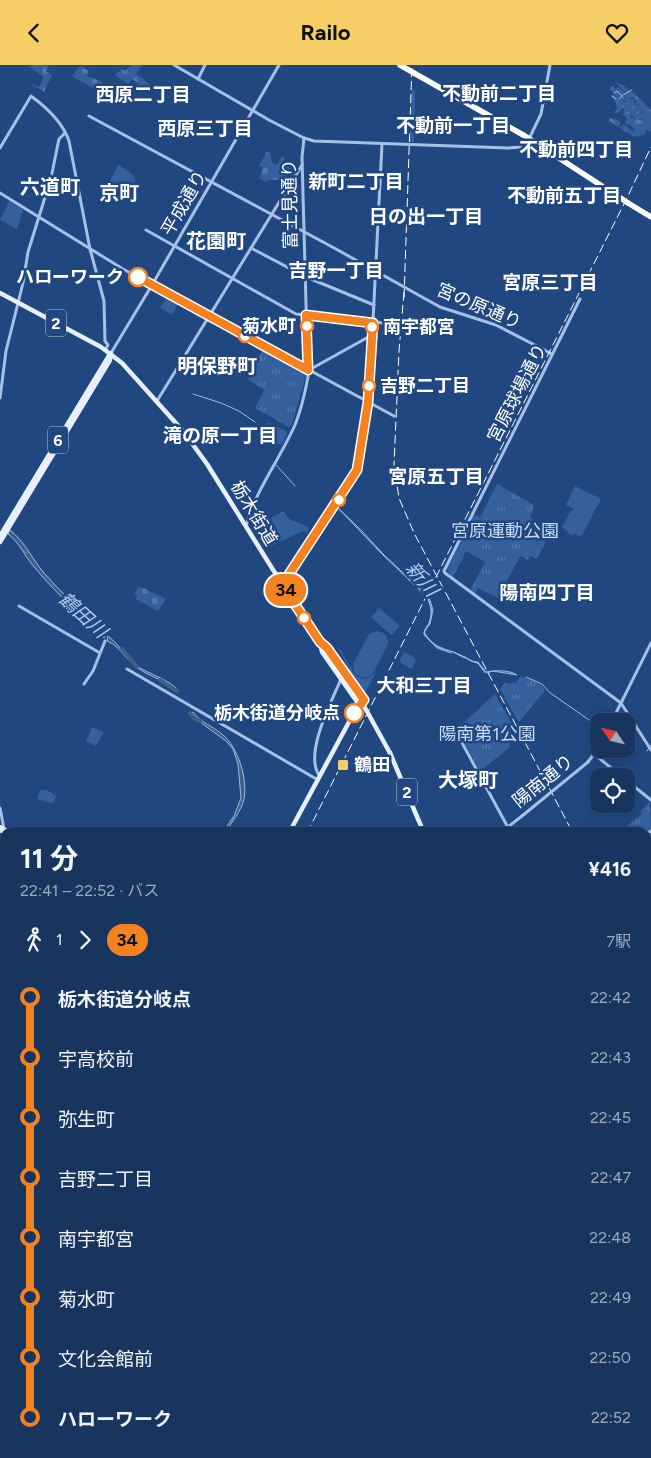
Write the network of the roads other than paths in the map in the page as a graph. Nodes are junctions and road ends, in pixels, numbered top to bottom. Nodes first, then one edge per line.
1 (174, 65) edge
2 (205, 65) edge
3 (279, 65) edge
4 (400, 65) edge
5 (550, 65) edge
6 (198, 79) junction
7 (253, 110) junction
8 (89, 116) dead end
9 (66, 133) junction
10 (304, 138) junction
11 (529, 140) junction
12 (382, 144) junction
13 (0, 150) edge
14 (302, 164) junction
15 (212, 181) junction
16 (0, 193) edge
17 (272, 214) junction
18 (38, 217) junction
19 (651, 217) edge
20 (146, 230) dead end
21 (304, 231) junction
22 (175, 246) junction
23 (251, 248) junction
24 (90, 249) junction
25 (375, 270) junction
26 (306, 277) junction
27 (232, 279) junction
28 (152, 285) junction
29 (0, 293) edge
30 (580, 299) dead end
31 (18, 303) junction
32 (374, 305) junction
33 (306, 315) junction
34 (209, 316) junction
35 (373, 323) junction
36 (384, 323) dead end
37 (372, 335) junction
38 (105, 350) junction
39 (111, 353) junction
40 (552, 354) junction
41 (308, 370) junction
42 (0, 398) edge
43 (157, 401) junction
44 (368, 402) junction
45 (394, 416) dead end
46 (246, 526) junction
47 (4, 531) edge
48 (0, 542) edge
49 (282, 585) junction
50 (19, 606) dead end
51 (105, 641) dead end
52 (320, 642) junction
53 (651, 643) edge
54 (100, 653) junction
55 (127, 669) dead end
56 (341, 679) junction
57 (84, 684) dead end
58 (621, 703) junction
59 (361, 704) junction
60 (616, 713) edge
61 (454, 728) dead end
62 (651, 750) edge
63 (591, 758) edge
64 (599, 758) edge
65 (611, 768) edge
66 (318, 781) junction
67 (635, 787) edge
68 (651, 800) edge
69 (0, 808) edge
70 (3, 827) edge
71 (292, 827) edge
72 (421, 827) edge
73 (508, 827) joint

1 - 6 street
2 - 6 street
3 - 7 street, 平成通り
4 - 11 highway
5 - 11 street
6 - 7 street
7 - 10 street
7 - 15 street, 平成通り
8 - 15 street, 宮の原通り
9 - 13 street
9 - 18 street
9 - 24 street
10 - 12 street
10 - 14 street, 富士見通り
11 - 12 street
11 - 19 highway
12 - 25 street
14 - 17 street
14 - 21 street, 富士見通り
15 - 17 street, 宮の原通り
15 - 22 street, 平成通り
16 - 18 street
17 - 21 street, 宮の原通り
17 - 23 street
18 - 24 street
18 - 31 street
20 - 22 street
21 - 25 street, 宮の原通り
21 - 26 street, 富士見通り
22 - 27 street
22 - 28 street, 平成通り
23 - 26 street
23 - 27 street
24 - 28 street
24 - 38 street
25 - 32 street
25 - 40 street, 宮の原通り
26 - 32 street
26 - 33 street, 富士見通り
27 - 33 street
27 - 34 street
28 - 34 street
28 - 39 street, 平成通り
29 - 31 main road, 2
30 - 40 street, 宮原球場通り
31 - 38 main road, 2
31 - 42 street
32 - 35 street
33 - 35 street
33 - 41 street, 富士見通り
34 - 41 street
34 - 43 street
35 - 36 street
35 - 37 street
37 - 41 street
37 - 44 street
38 - 39 main road, 2
39 - 43 main road, 栃木街道 / 2
39 - 47 main road, 6
40 - 58 street, 宮原球場通り
41 - 44 street
41 - 46 street, 富士見通り
43 - 46 main road, 栃木街道 / 2
44 - 45 street
44 - 49 street
46 - 49 main road, 栃木街道 / 2
47 - 48 main road, 6
49 - 52 main road, 栃木街道 / 2
50 - 54 street
51 - 54 street
52 - 56 main road
52 - 59 main road
52 - 72 main road, 栃木街道 / 2, bridge
53 - 58 street
54 - 57 street
55 - 66 street
56 - 59 main road
56 - 66 street
58 - 60 street
58 - 62 street
59 - 66 main road
61 - 73 street
63 - 73 street, 陽南通り, bridge
64 - 65 street
66 - 71 main road
67 - 68 street
69 - 70 street

